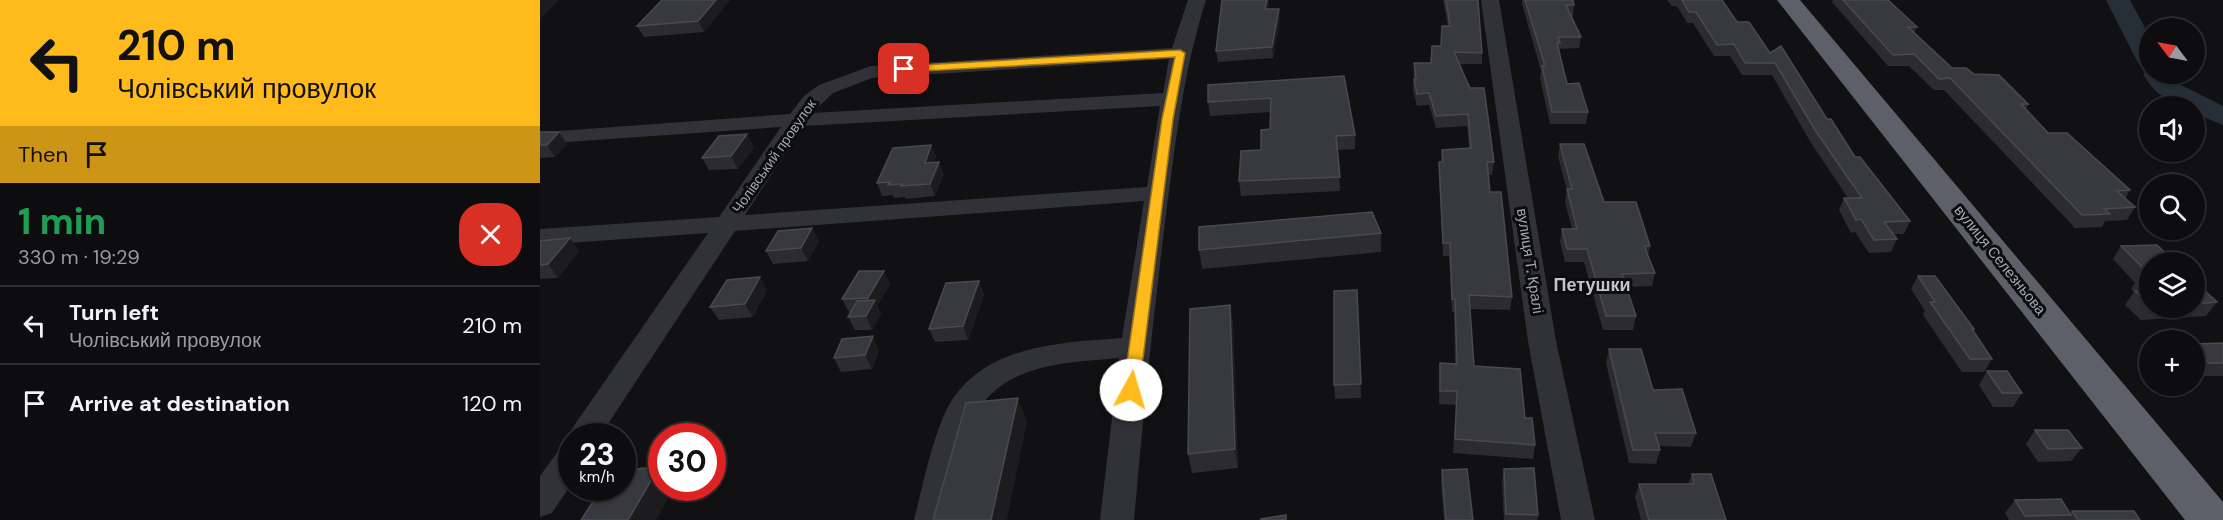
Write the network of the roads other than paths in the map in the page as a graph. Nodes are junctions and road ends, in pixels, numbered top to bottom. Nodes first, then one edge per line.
1 (1197, 0) edge
2 (1490, 0) edge
3 (1788, 0) edge
4 (1180, 53) junction
5 (1171, 99) junction
6 (796, 122) junction
7 (552, 137) edge
8 (1157, 193) junction
9 (726, 225) junction
10 (540, 237) edge
11 (1135, 346) junction
12 (593, 423) edge
13 (558, 477) edge
14 (540, 503) edge
15 (931, 520) edge
16 (1118, 520) edge
17 (1578, 520) edge
18 (2211, 520) edge

1 - 4 street
2 - 17 street, вулиця Т. Кралі
3 - 18 highway, вулиця Селезньова
4 - 5 street
4 - 6 street, Чолівський провулок
5 - 6 street
5 - 8 street
6 - 7 street
6 - 9 street, Чолівський провулок
8 - 9 street, Чолівський провулок
8 - 11 street
9 - 10 street, Чолівський провулок
9 - 12 street, Чолівський провулок
11 - 15 street
11 - 16 street
13 - 14 street

